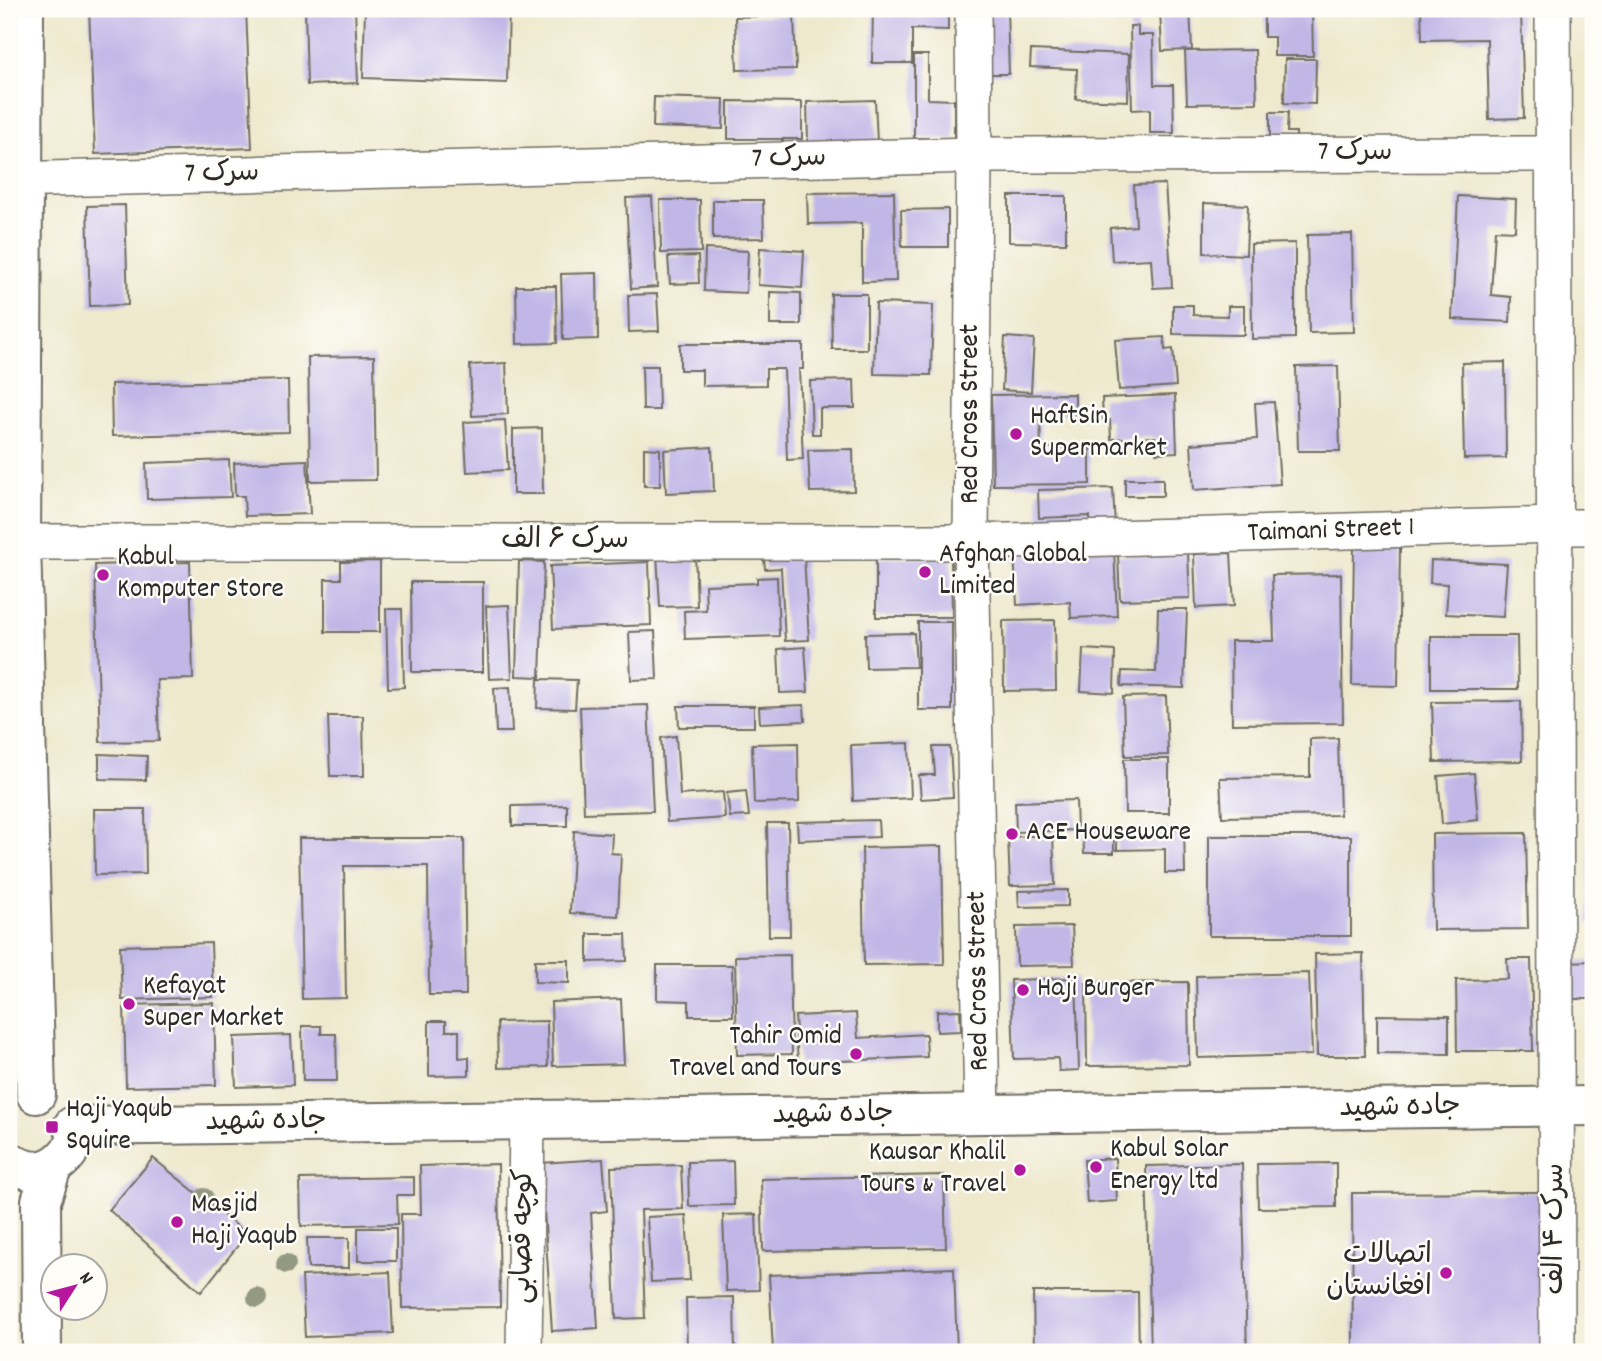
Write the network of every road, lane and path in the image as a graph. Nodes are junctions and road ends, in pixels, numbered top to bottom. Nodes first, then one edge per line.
1 (24, 9) edge
2 (973, 9) edge
3 (1553, 9) edge
4 (1553, 154) junction
5 (974, 155) junction
6 (16, 180) edge
7 (1555, 526) junction
8 (1593, 527) edge
9 (1108, 539) joint
10 (15, 542) edge
11 (971, 542) junction
12 (23, 1099) edge
13 (1575, 1106) edge
14 (982, 1114) junction
15 (527, 1120) junction
16 (73, 1126) junction
17 (9, 1161) edge
18 (52, 1168) junction
19 (42, 1352) edge
20 (524, 1352) edge
21 (1557, 1352) edge

1 - 6 main road
2 - 5 street, Red Cross Street
3 - 4 street, سرک ۴ الف
4 - 5 street, سرک 7
4 - 7 street, سرک ۴ الف
5 - 6 street, سرک 7
5 - 11 street, Red Cross Street
6 - 10 main road
7 - 8 street, Taimani Street 1
7 - 9 street, Taimani Street 1
7 - 13 street, سرک ۴ الف
9 - 11 street, سرک ۶ الف
10 - 11 street, سرک ۶ الف
10 - 12 main road
11 - 14 street, Red Cross Street
12 - 16 main road
13 - 14 main road, جاده شهید
13 - 21 street, سرک ۴ الف
14 - 15 main road, جاده شهید
15 - 16 main road, جاده شهید
15 - 20 street, کوچه قصابی
16 - 18 main road
17 - 18 main road
18 - 19 main road

